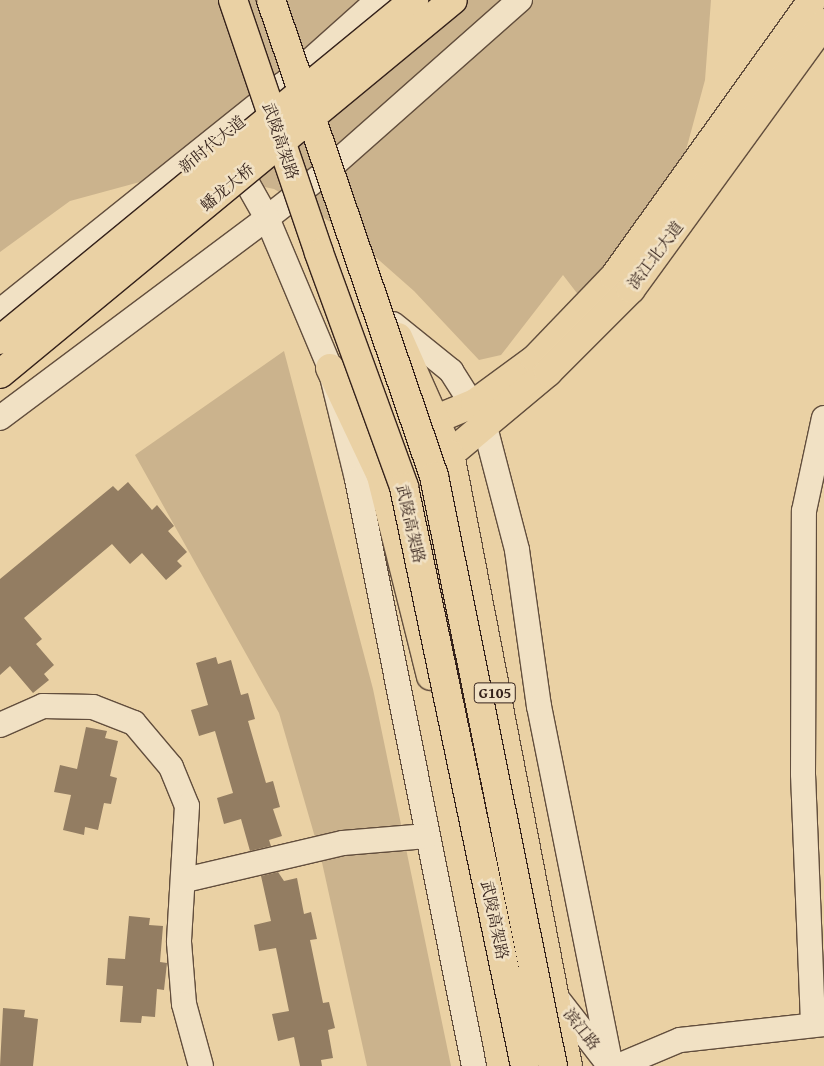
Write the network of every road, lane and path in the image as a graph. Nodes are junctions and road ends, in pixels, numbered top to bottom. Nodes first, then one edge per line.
1 (233, 0) edge
2 (271, 0) edge
3 (378, 0) edge
4 (414, 0) edge
5 (454, 0) edge
6 (520, 0) edge
7 (812, 0) edge
8 (824, 23) edge
9 (282, 85) junction
10 (222, 138) junction
11 (323, 174) junction
12 (266, 218) junction
13 (0, 311) edge
14 (395, 329) junction
15 (0, 340) edge
16 (330, 368) junction
17 (0, 374) edge
18 (479, 413) junction
19 (0, 418) edge
20 (824, 418) edge
21 (434, 420) junction
22 (450, 454) junction
23 (0, 725) edge
24 (427, 836) junction
25 (185, 880) junction
26 (553, 992) junction
27 (818, 1023) edge
28 (201, 1066) edge
29 (474, 1066) edge
30 (525, 1066) edge
31 (553, 1066) edge
32 (568, 1066) edge
33 (610, 1066) edge
34 (618, 1066) edge

1 - 30 main road, 武陵高架路, bridge
2 - 31 main road, 武陵高架路, bridge
3 - 9 street, 新时代大道
4 - 15 main road, 蟠龙大桥, bridge
5 - 17 main road, 蟠龙大桥, bridge
6 - 11 street
7 - 18 main road, 滨江北大道
8 - 18 main road, 滨江北大道
9 - 10 street, 新时代大道
9 - 11 street
10 - 12 street
10 - 13 street, 新时代大道
11 - 12 street
11 - 14 street
12 - 16 street
12 - 19 street
14 - 18 street
14 - 21 main road, G105
16 - 24 street
16 - 30 main road
18 - 21 main road, 滨江北大道
18 - 22 main road, 滨江北大道
18 - 33 street
20 - 27 street
21 - 22 main road, G105
22 - 26 main road, G105
23 - 25 street
24 - 25 street
24 - 29 street
25 - 28 street
26 - 32 main road, G105
26 - 33 street, 滨江路
27 - 34 street

